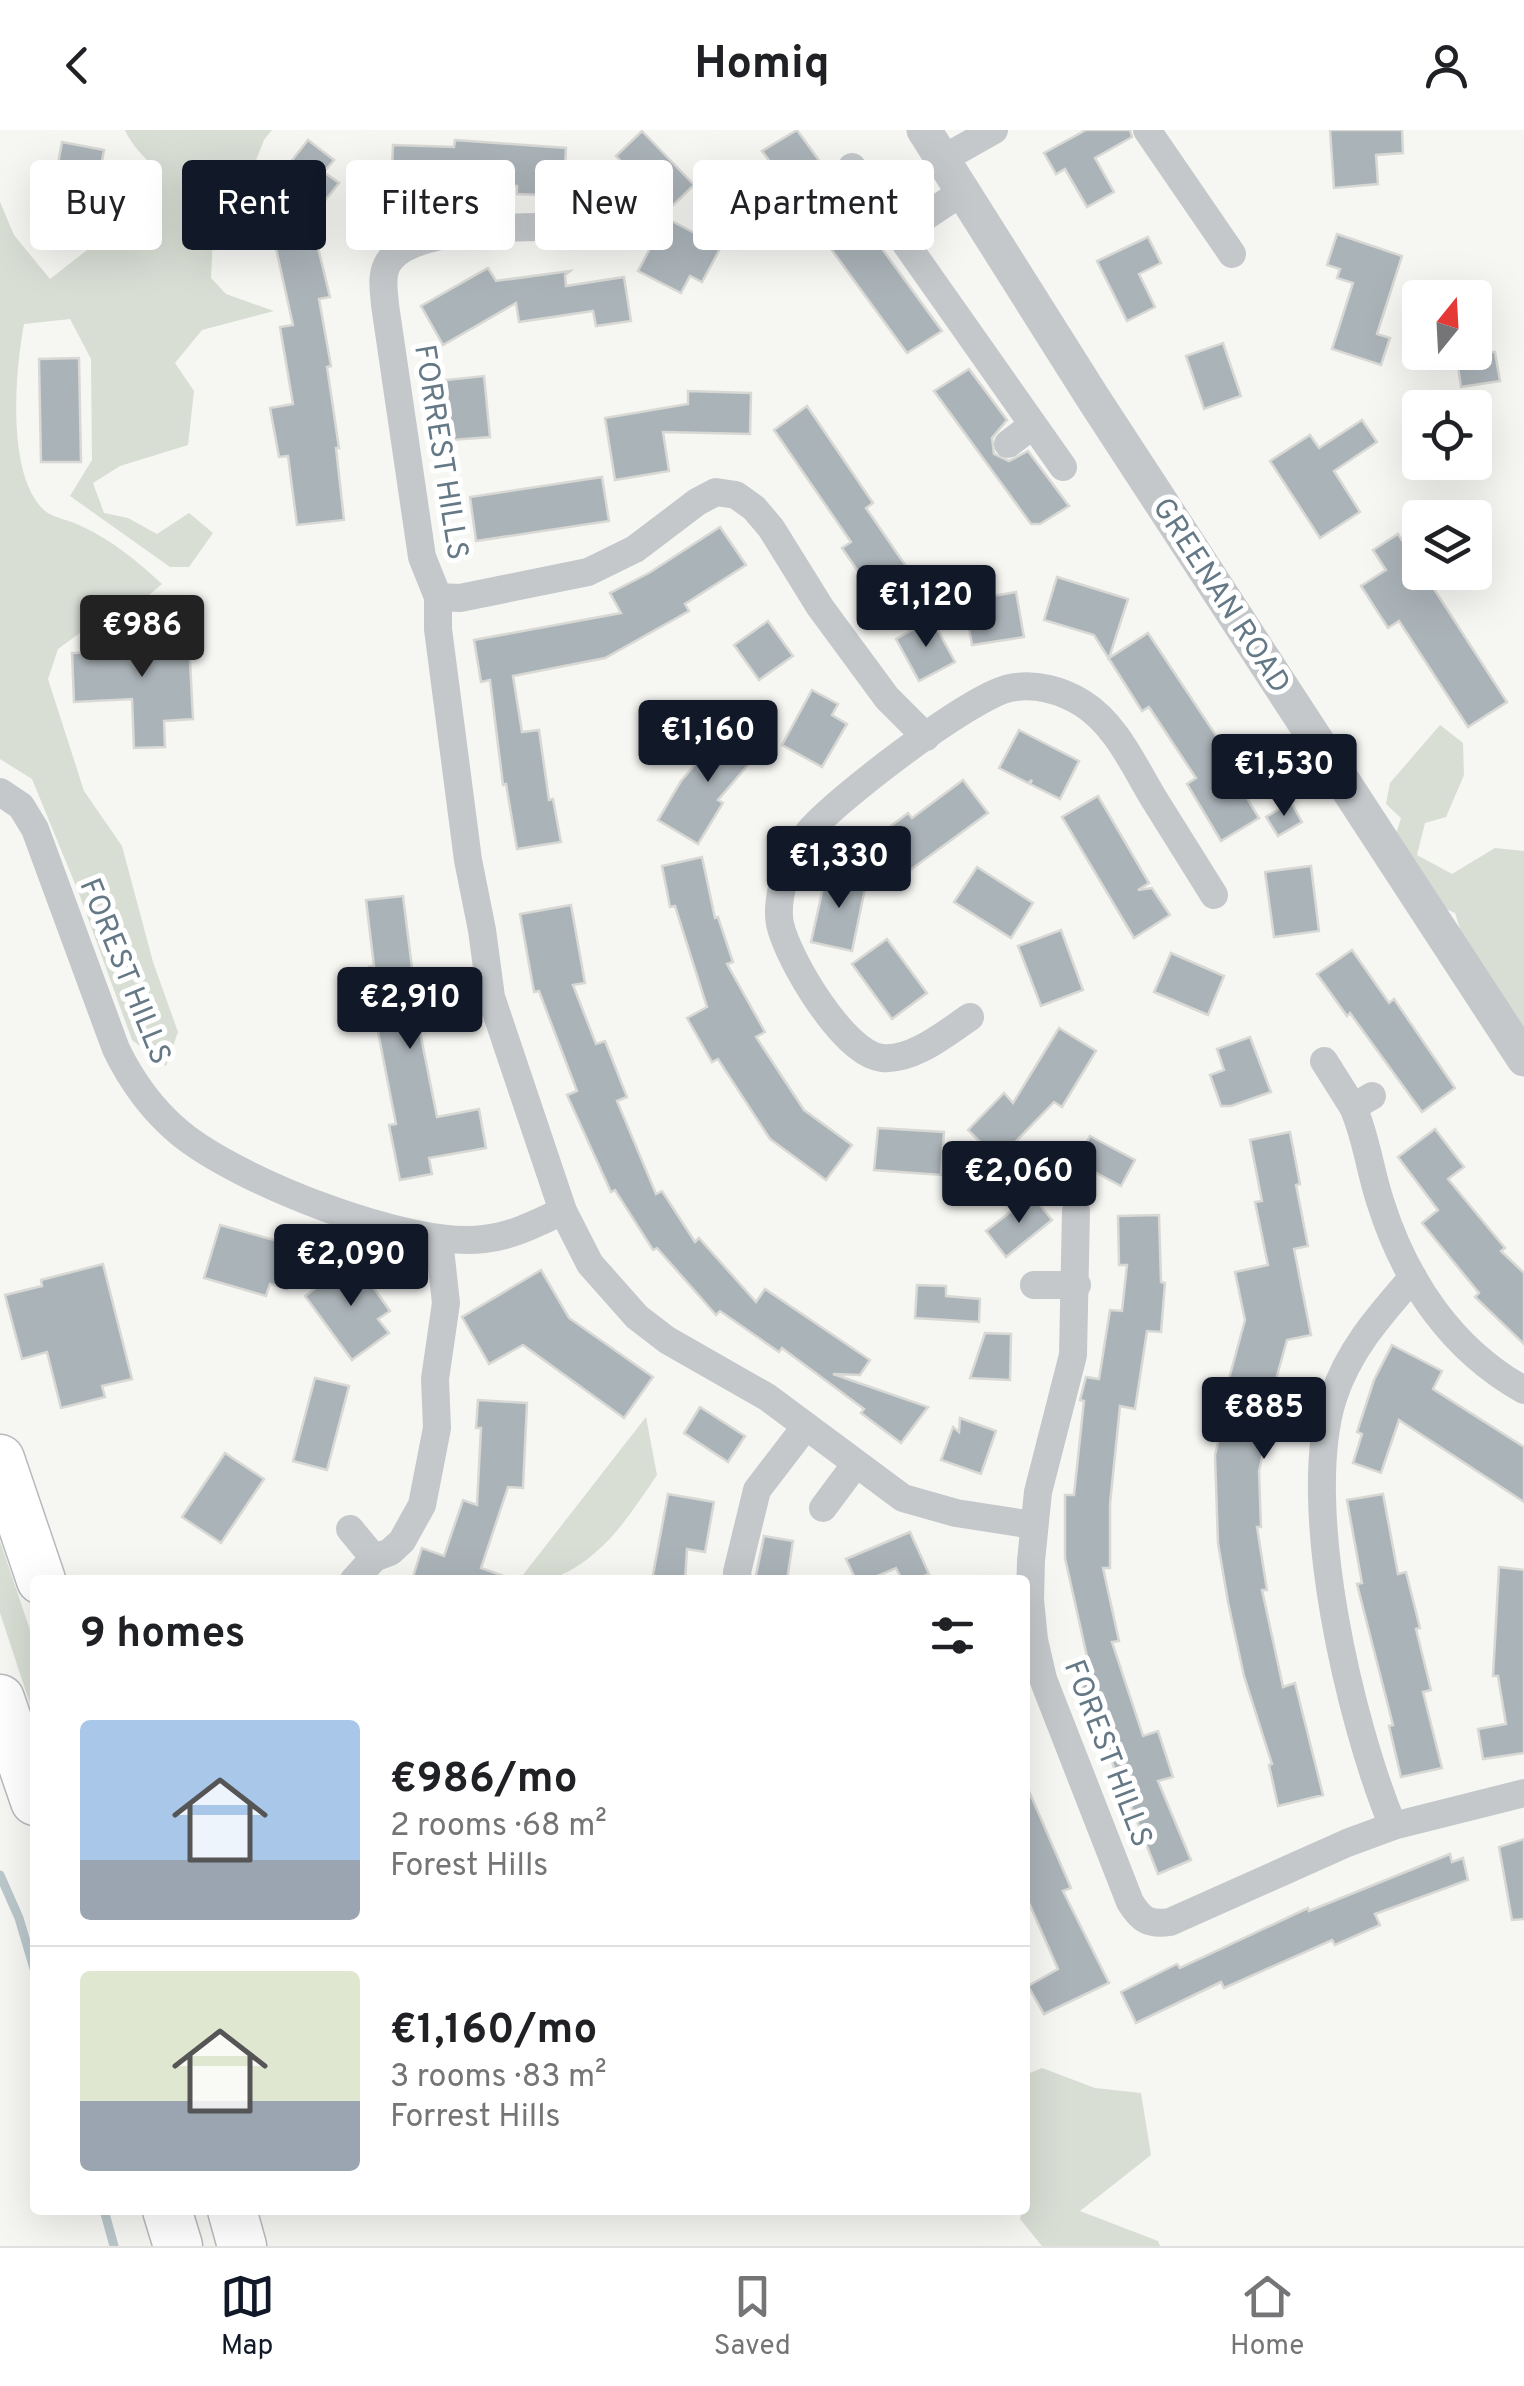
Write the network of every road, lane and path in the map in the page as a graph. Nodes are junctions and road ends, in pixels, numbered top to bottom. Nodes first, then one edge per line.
1 (994, 130) edge
2 (1147, 130) edge
3 (933, 145) edge
4 (962, 192) junction
5 (934, 211) edge
6 (535, 227) edge
7 (911, 250) edge
8 (1232, 254) dead end
9 (1034, 425) junction
10 (1008, 444) dead end
11 (1063, 467) dead end
12 (438, 596) junction
13 (926, 738) junction
14 (0, 792) edge
15 (1214, 895) dead end
16 (970, 1018) dead end
17 (1524, 1059) edge
18 (1324, 1060) dead end
19 (1076, 1210) dead end
20 (563, 1211) junction
21 (440, 1240) junction
22 (1413, 1277) junction
23 (1077, 1285) junction
24 (1034, 1286) dead end
25 (1524, 1390) edge
26 (806, 1426) junction
27 (0, 1460) edge
28 (855, 1465) junction
29 (824, 1508) dead end
30 (1033, 1524) junction
31 (350, 1529) dead end
32 (374, 1558) junction
33 (39, 1575) edge
34 (359, 1575) edge
35 (737, 1575) edge
36 (0, 1699) edge
37 (30, 1786) edge
38 (1524, 1793) edge
39 (1393, 1826) junction
40 (169, 2215) edge
41 (233, 2215) edge
42 (178, 2246) edge
43 (242, 2246) edge

1 - 3 street
2 - 8 street
3 - 4 street, GREENAN ROAD
4 - 5 street
4 - 17 street, GREENAN ROAD
6 - 12 street, FORREST HILLS
7 - 9 street
9 - 10 street
9 - 11 street
12 - 13 street, FORREST HILLS
12 - 20 street
13 - 15 street
13 - 16 street
14 - 21 street, FOREST HILLS
18 - 22 street
19 - 23 street
20 - 21 street, FOREST HILLS
20 - 26 street
21 - 32 street
22 - 25 street
22 - 39 street
23 - 24 street
23 - 30 street
26 - 28 street
26 - 35 street
27 - 33 highway
28 - 29 street
28 - 30 street
30 - 39 street, FOREST HILLS
31 - 32 street
32 - 34 street
36 - 37 highway
38 - 39 street, FOREST HILLS
40 - 42 highway
41 - 43 highway

